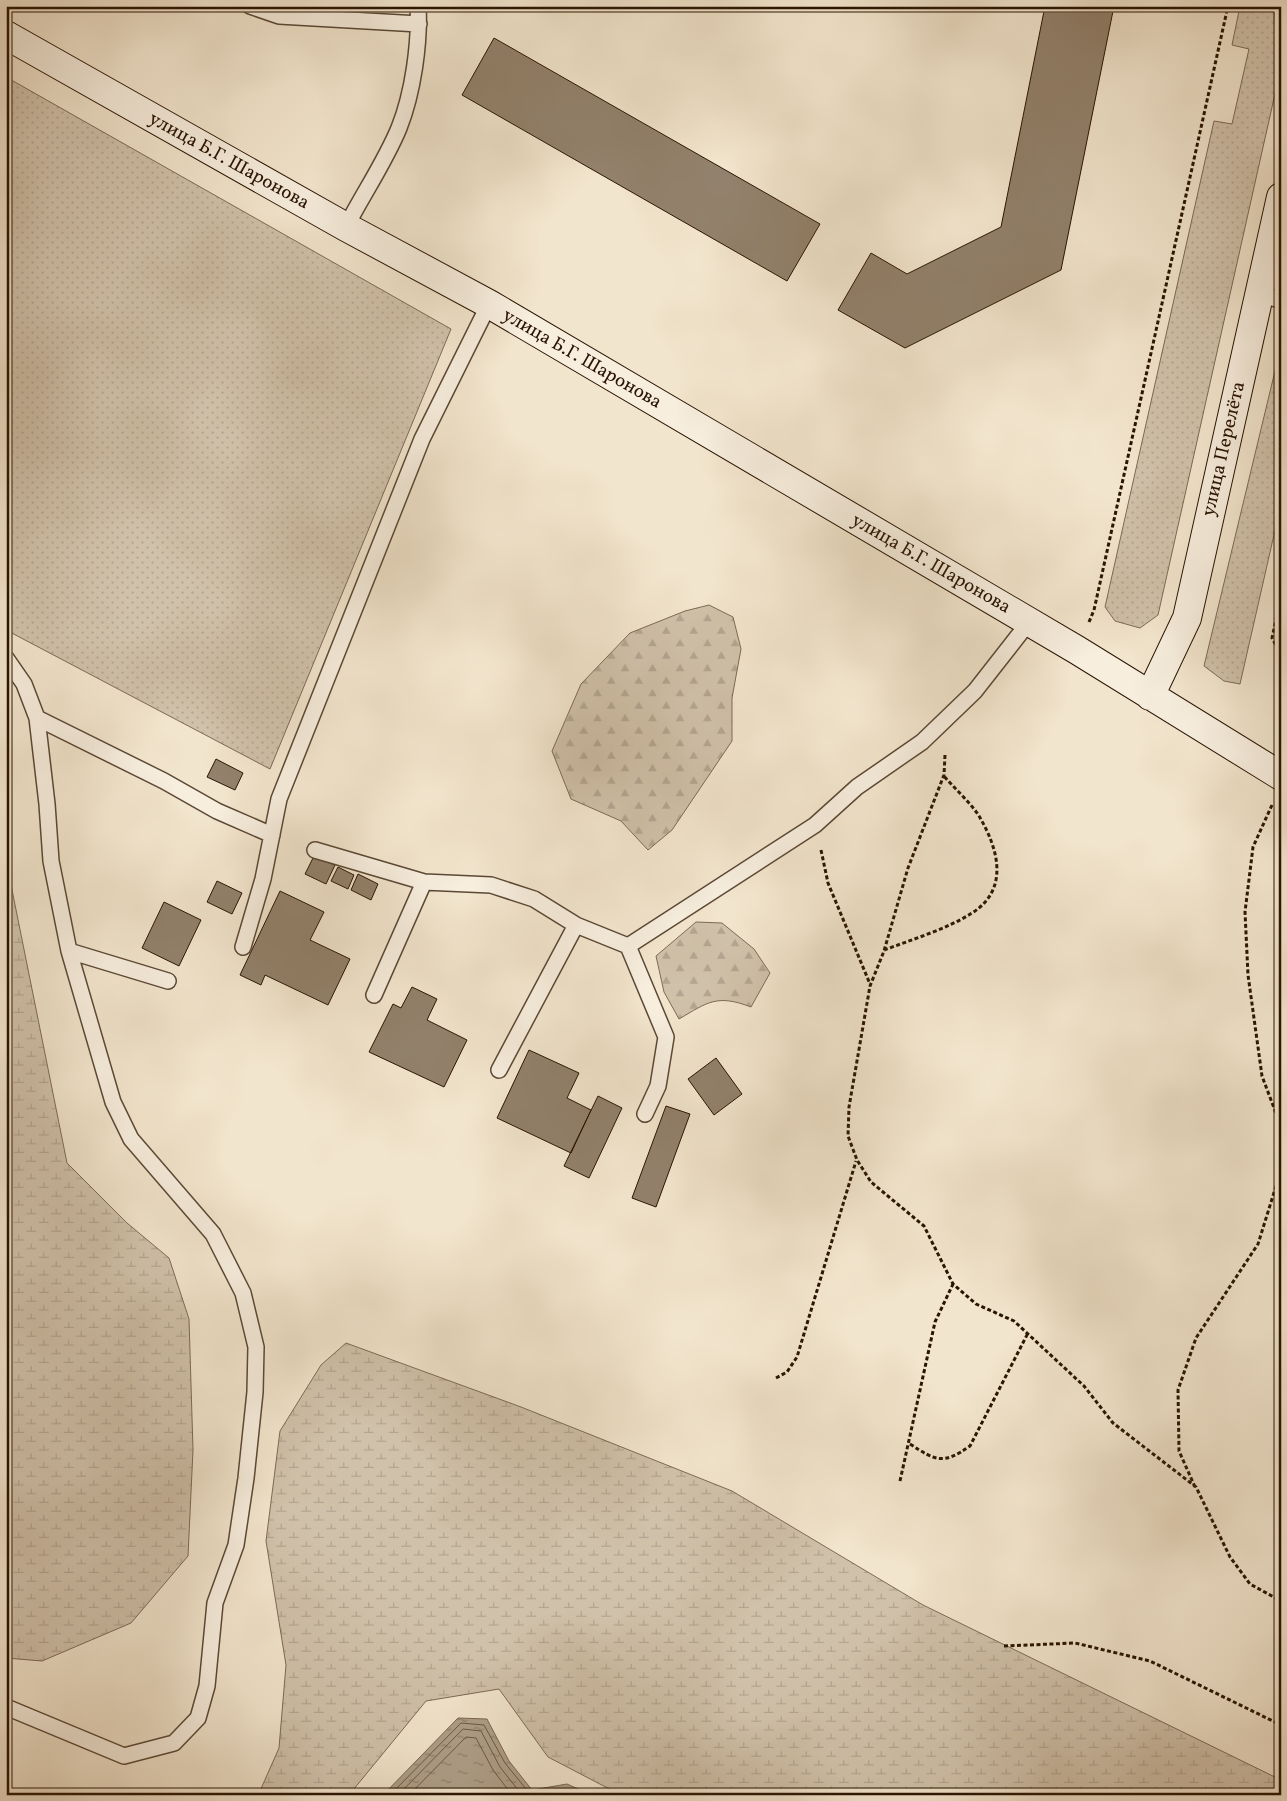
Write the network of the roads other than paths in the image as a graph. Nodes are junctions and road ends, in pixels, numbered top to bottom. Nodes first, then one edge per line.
1 (250, 6) edge
2 (418, 6) edge
3 (419, 24) junction
4 (6, 35) edge
5 (1281, 197) edge
6 (346, 227) junction
7 (1270, 298) edge
8 (489, 304) junction
9 (1029, 622) junction
10 (6, 658) edge
11 (1150, 696) junction
12 (37, 718) junction
13 (1281, 776) edge
14 (272, 835) junction
15 (315, 850) dead end
16 (424, 882) junction
17 (576, 926) junction
18 (628, 946) junction
19 (243, 947) dead end
20 (69, 951) junction
21 (168, 981) dead end
22 (374, 995) dead end
23 (499, 1070) dead end
24 (645, 1114) dead end
25 (6, 1707) edge

1 - 3 lane
2 - 3 lane
3 - 6 lane
4 - 6 main road, улица Б.Г. Шаронова
5 - 7 main road, улица Перелёта
6 - 8 main road, улица Б.Г. Шаронова
7 - 11 main road, улица Перелёта
8 - 9 main road, улица Б.Г. Шаронова
8 - 14 lane
9 - 11 main road, улица Б.Г. Шаронова
9 - 18 lane
10 - 12 lane
11 - 13 main road, улица Б.Г. Шаронова
12 - 14 lane
12 - 20 lane
14 - 19 lane
15 - 16 lane
16 - 17 lane
16 - 22 lane
17 - 18 lane
17 - 23 lane
18 - 24 lane
20 - 21 lane
20 - 25 lane

